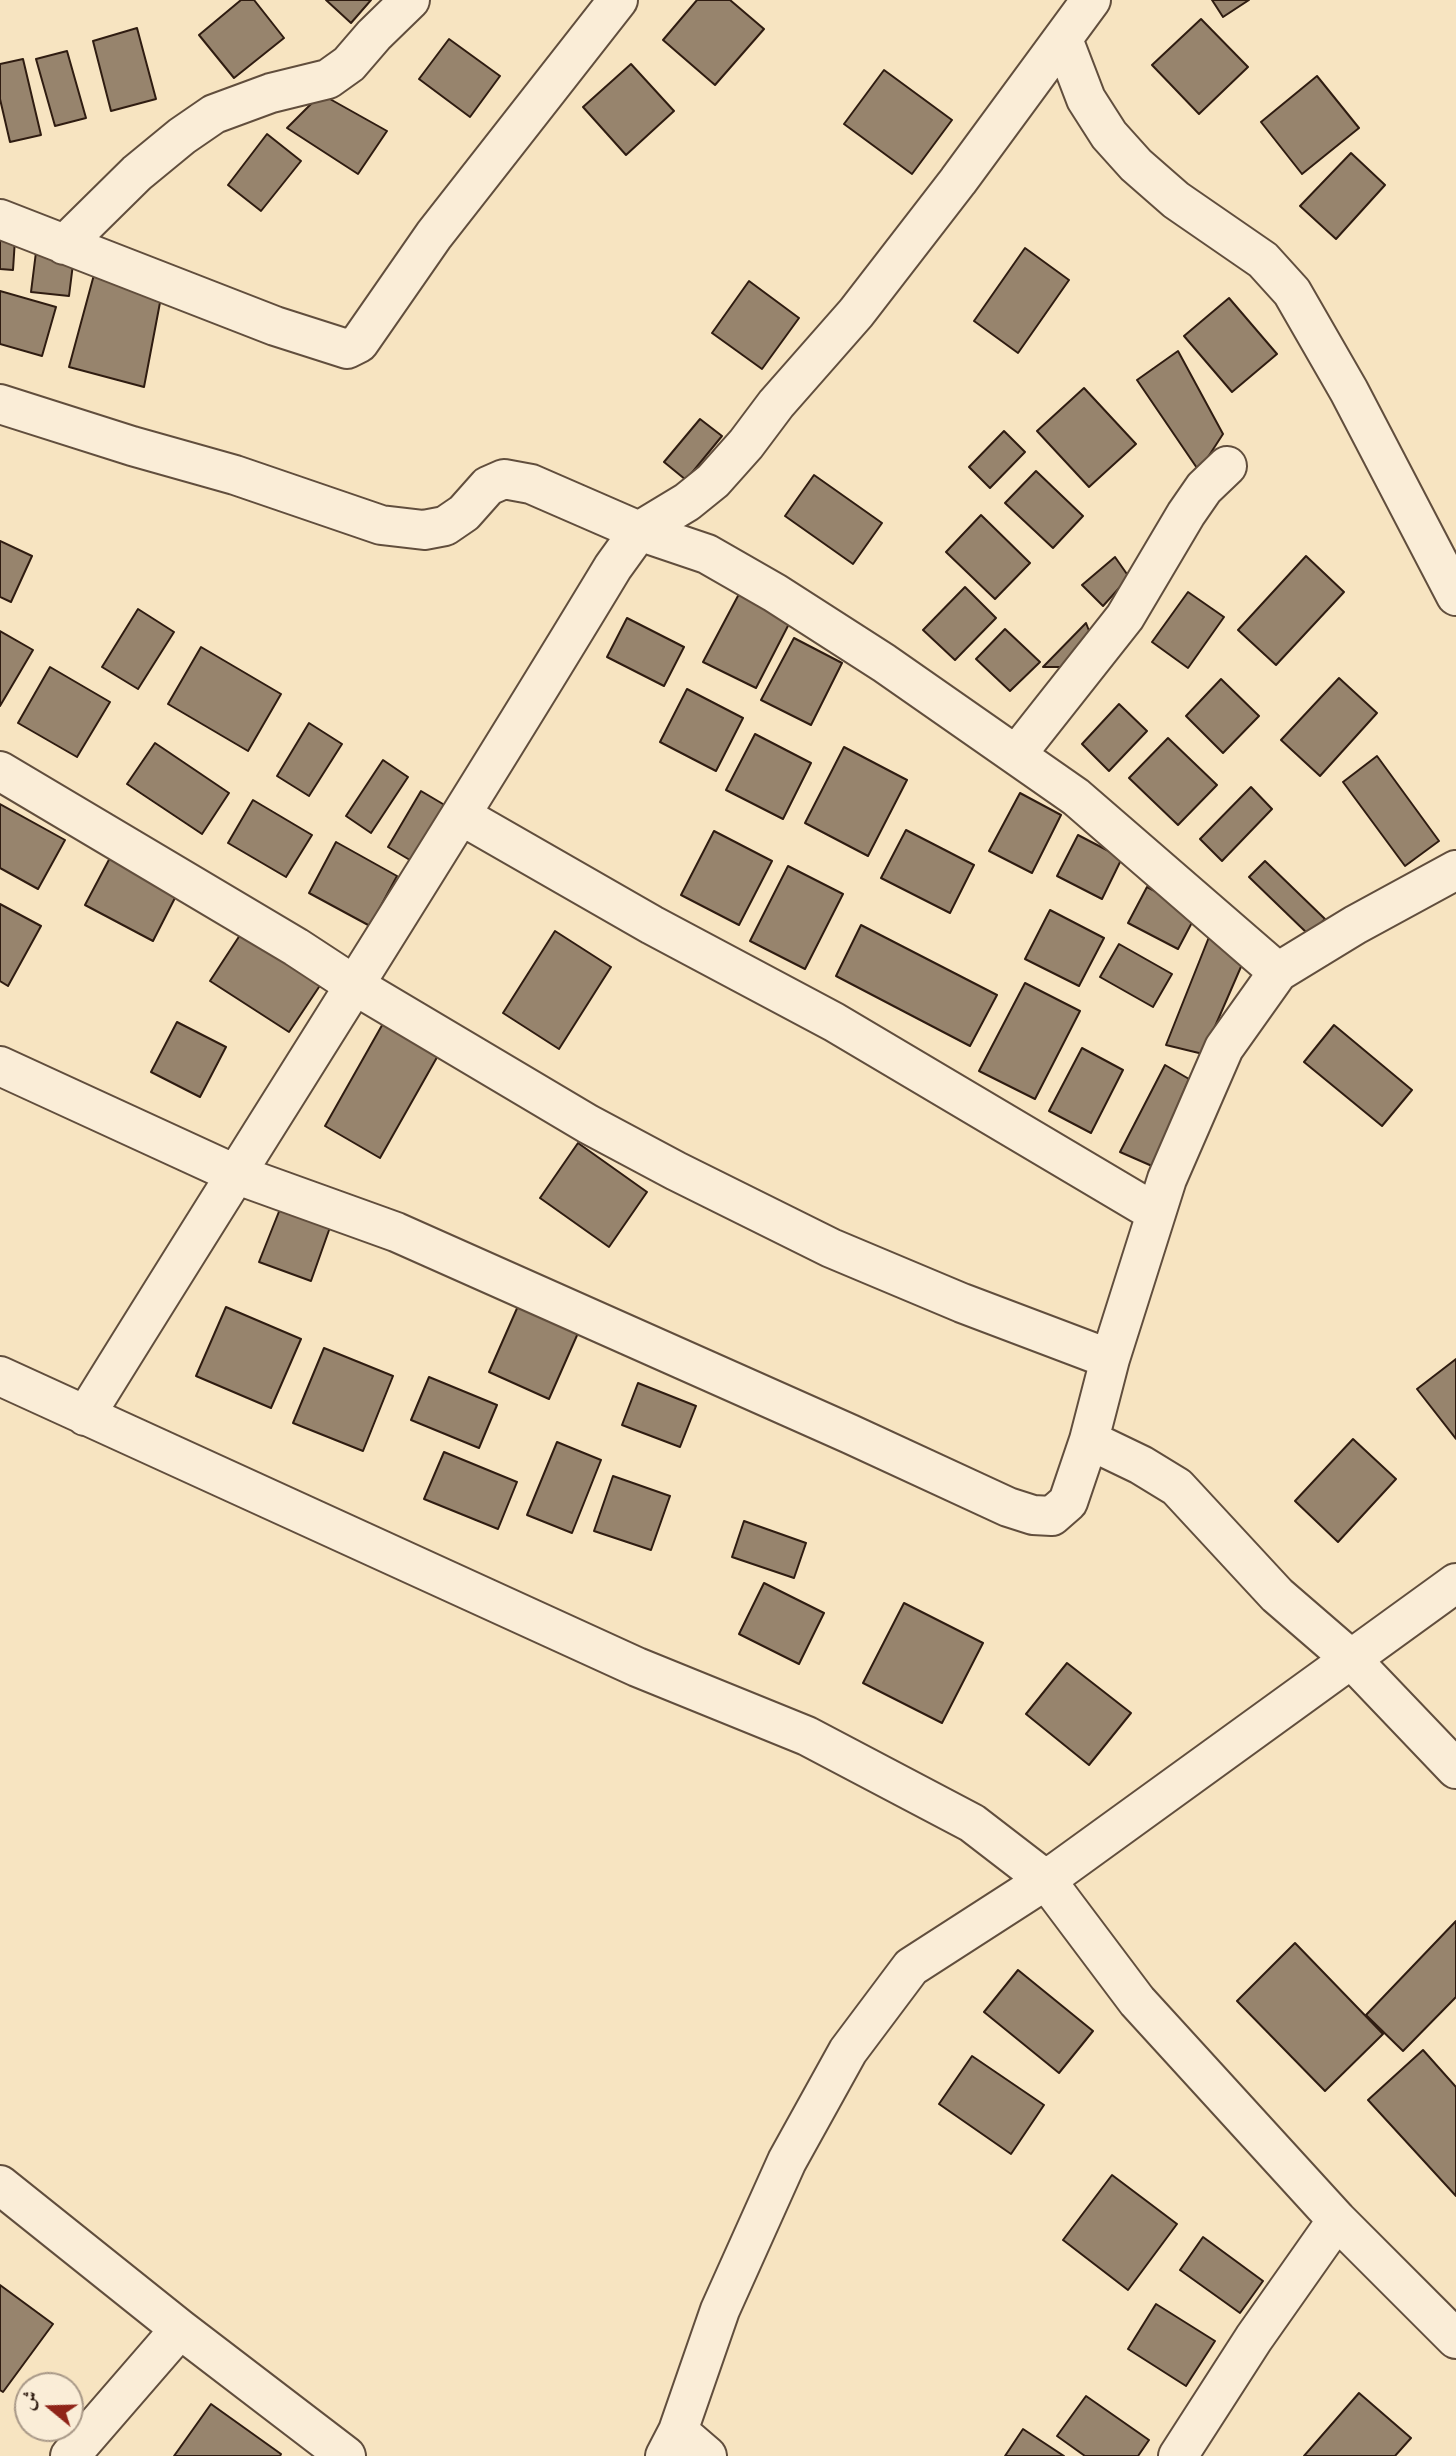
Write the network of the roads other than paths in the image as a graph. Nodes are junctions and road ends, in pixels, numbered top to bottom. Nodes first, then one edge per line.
1 (410, 0) edge
2 (618, 0) edge
3 (1091, 0) edge
4 (1063, 39) junction
5 (0, 219) edge
6 (64, 245) junction
7 (0, 404) edge
8 (1227, 466) dead end
9 (639, 531) junction
10 (1456, 596) edge
11 (1016, 755) junction
12 (0, 771) edge
13 (462, 816) junction
14 (1456, 870) edge
15 (1278, 972) junction
16 (354, 985) junction
17 (0, 1066) edge
18 (234, 1174) junction
19 (1156, 1213) junction
20 (1110, 1359) junction
21 (0, 1376) edge
22 (85, 1416) junction
23 (1089, 1440) junction
24 (1456, 1583) edge
25 (1351, 1658) junction
26 (1456, 1769) edge
27 (1046, 1880) junction
28 (0, 2185) edge
29 (1337, 2220) junction
30 (180, 2329) junction
31 (1456, 2339) edge
32 (672, 2443) edge
33 (70, 2456) edge
34 (346, 2456) edge
35 (707, 2456) edge
36 (1178, 2456) edge

1 - 6 street
2 - 6 street
3 - 4 street
4 - 9 street
4 - 10 street
5 - 6 street
7 - 9 street
8 - 11 street
9 - 11 street
9 - 13 street
11 - 15 street
12 - 16 street
13 - 16 street
13 - 19 street
14 - 15 street
15 - 19 street
16 - 18 street
16 - 20 street
17 - 18 street
18 - 22 street
18 - 23 street
19 - 20 street
20 - 23 street
21 - 22 street
22 - 27 street
23 - 25 street
24 - 25 street
25 - 26 street
25 - 27 street
27 - 29 street
27 - 32 street
28 - 30 street
29 - 31 street
29 - 36 street
30 - 33 street
30 - 34 street
32 - 35 street

